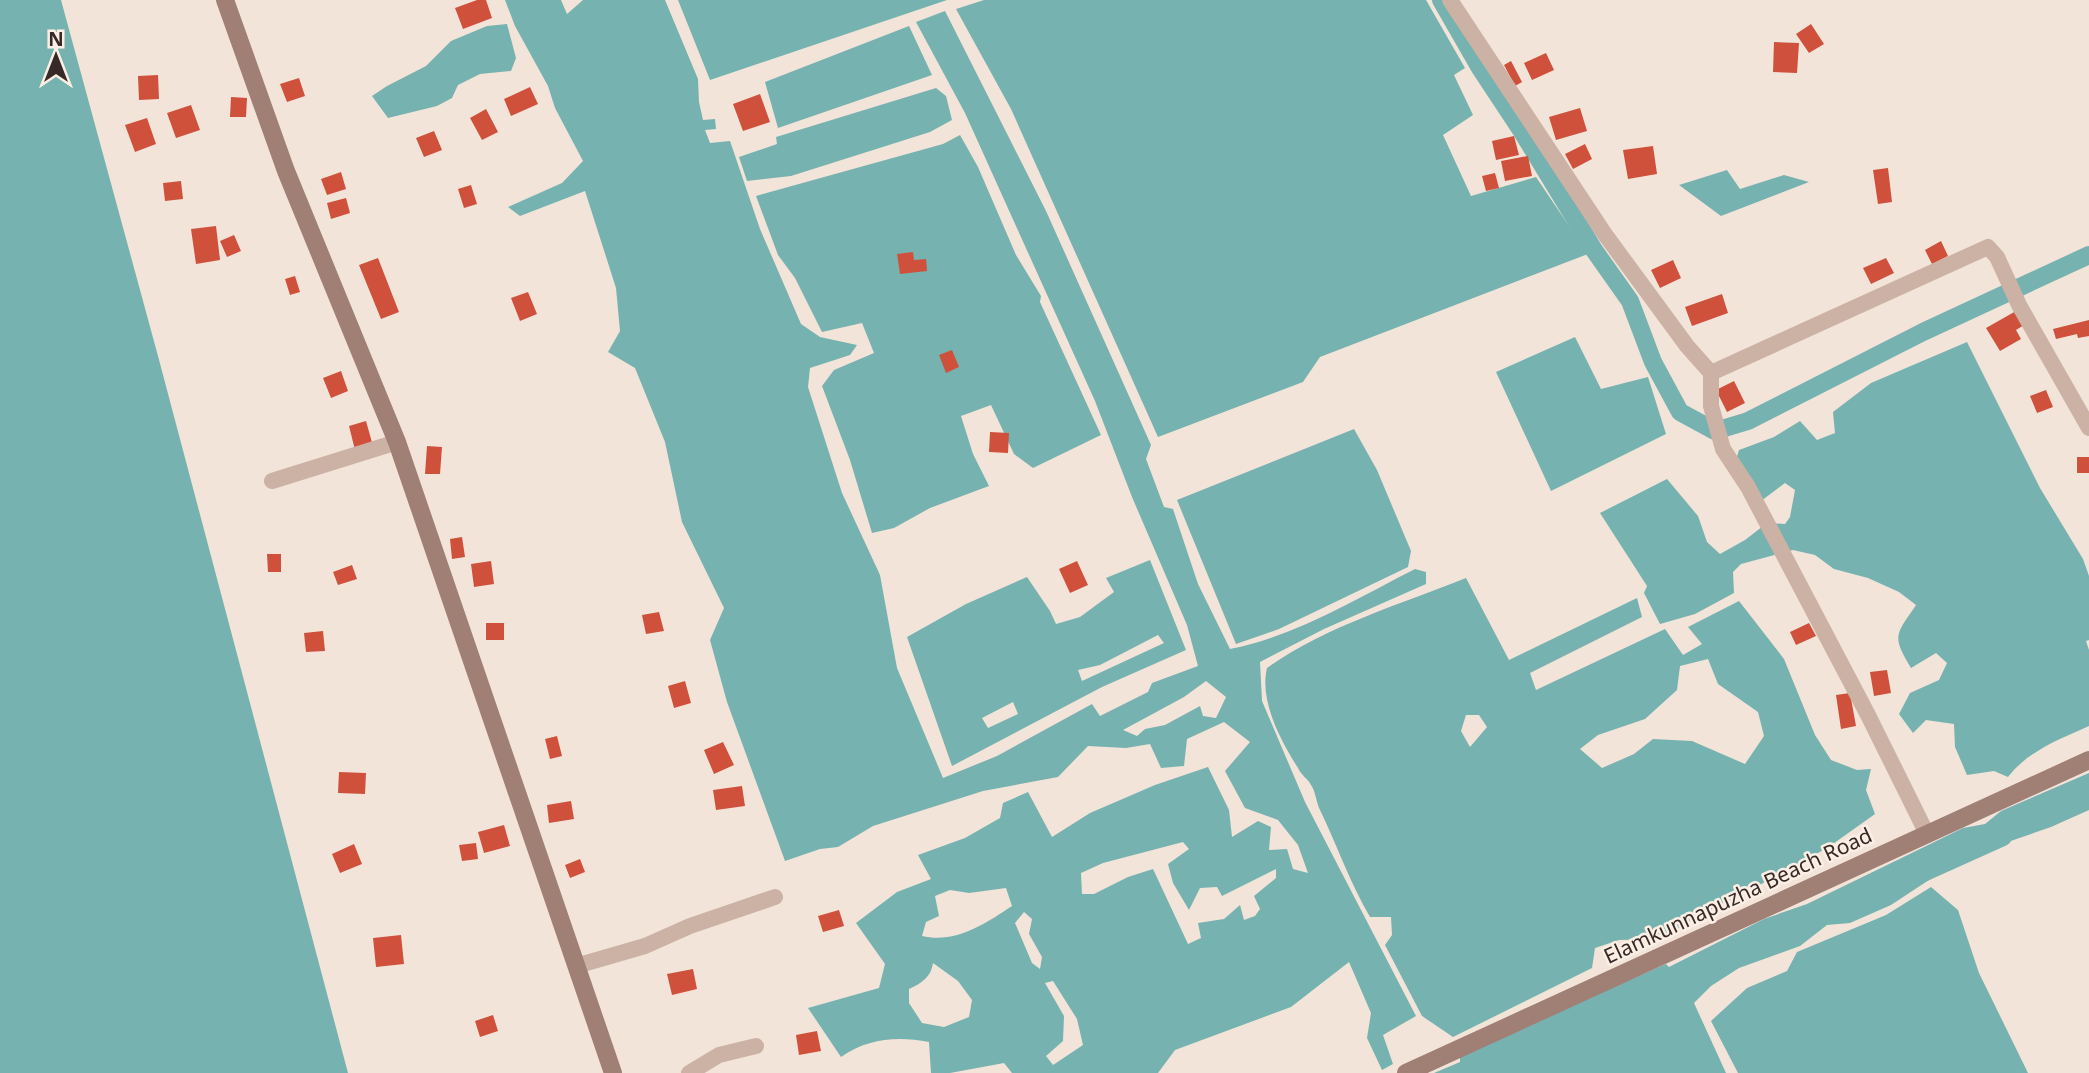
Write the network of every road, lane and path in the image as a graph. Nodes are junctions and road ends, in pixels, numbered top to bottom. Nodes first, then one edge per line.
1 (225, 0) edge
2 (1450, 0) edge
3 (1711, 373) junction
4 (2089, 428) edge
5 (397, 442) junction
6 (272, 481) dead end
7 (2089, 760) edge
8 (1927, 834) junction
9 (775, 897) dead end
10 (576, 966) junction
11 (756, 1046) dead end
12 (613, 1073) edge
13 (689, 1073) edge
14 (1406, 1073) edge

1 - 5 main road
2 - 3 street
3 - 4 street
3 - 8 street
5 - 6 street
5 - 10 main road
7 - 8 main road, Elamkunnapuzha Beach Road
8 - 14 main road, Elamkunnapuzha Beach Road
9 - 10 street
10 - 12 main road
11 - 13 street

